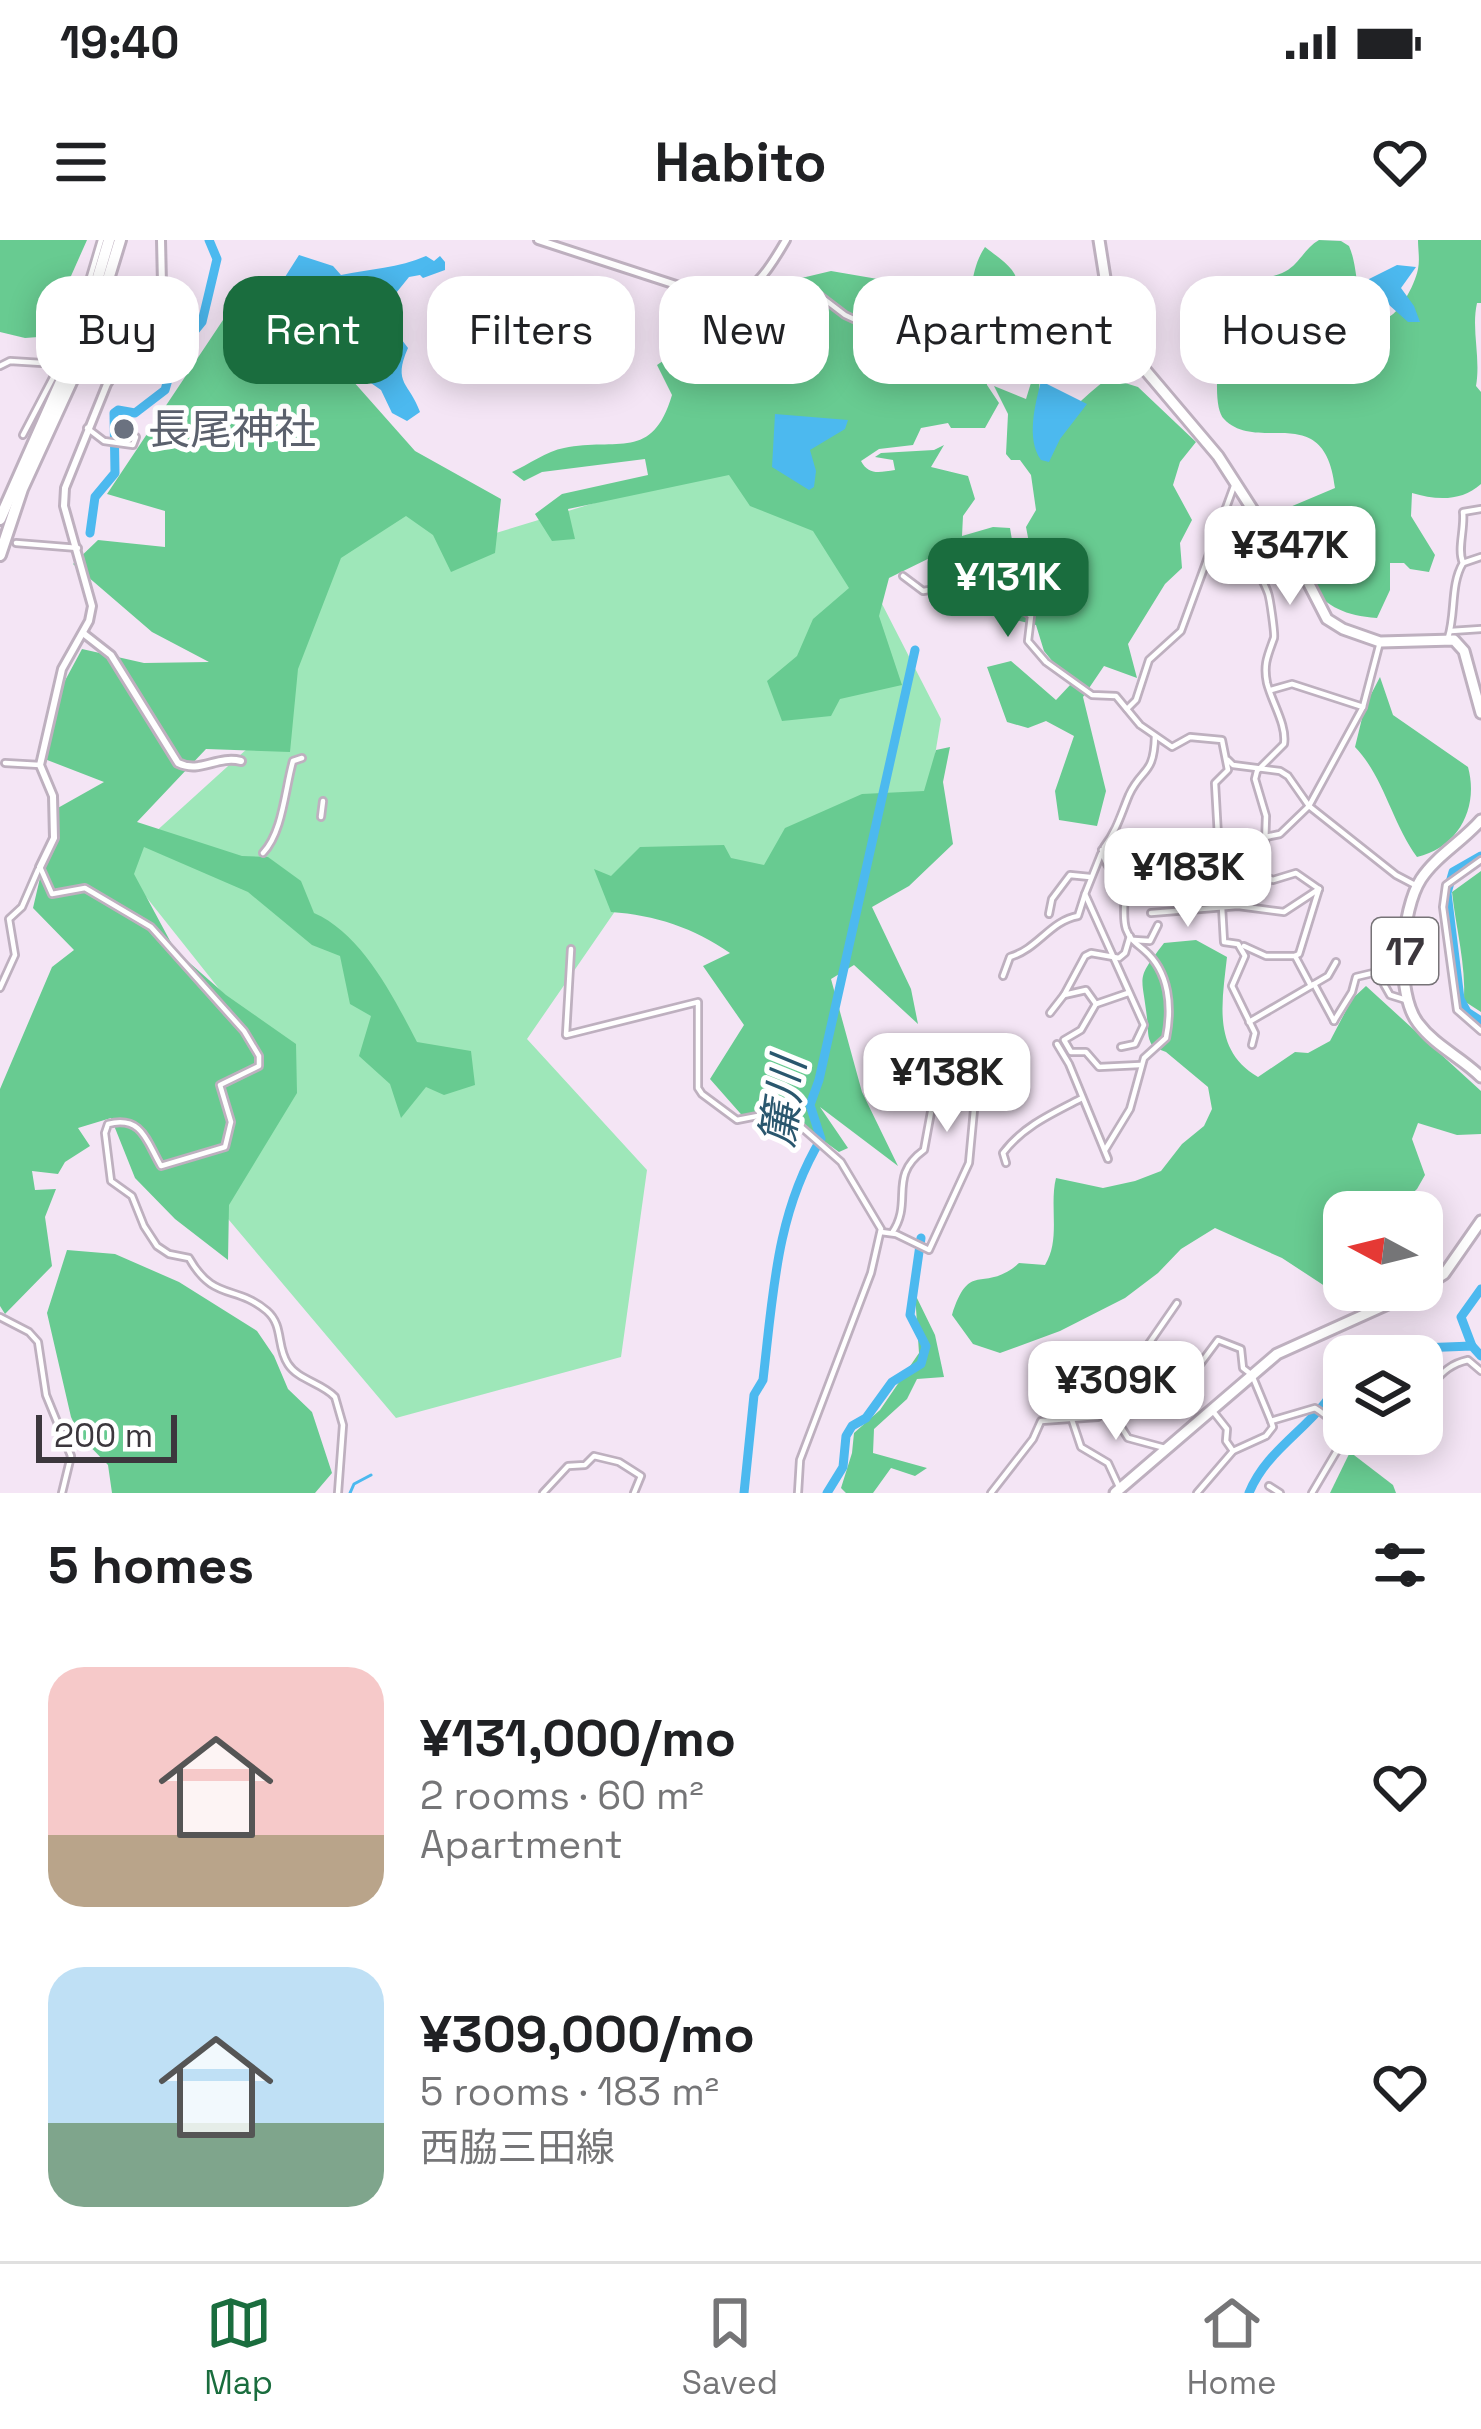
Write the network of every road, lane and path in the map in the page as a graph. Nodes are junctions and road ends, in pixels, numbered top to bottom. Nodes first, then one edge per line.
1 (105, 240) edge
2 (119, 240) edge
3 (161, 240) edge
4 (538, 240) edge
5 (786, 240) edge
6 (1099, 240) edge
7 (94, 276) edge
8 (162, 276) edge
9 (761, 276) edge
10 (659, 281) edge
11 (36, 363) edge
12 (0, 366) edge
13 (50, 384) edge
14 (110, 384) edge
15 (39, 428) junction
16 (87, 428) junction
17 (23, 435) dead end
18 (136, 436) dead end
19 (1235, 482) junction
20 (0, 498) edge
21 (1481, 509) edge
22 (0, 519) edge
23 (1264, 523) junction
24 (16, 543) dead end
25 (77, 548) junction
26 (0, 554) edge
27 (1481, 557) edge
28 (1463, 563) junction
29 (903, 576) dead end
30 (1481, 628) edge
31 (82, 632) junction
32 (1449, 634) junction
33 (1380, 641) junction
34 (1269, 690) junction
35 (1363, 707) junction
36 (1127, 709) junction
37 (1481, 713) edge
38 (1155, 736) junction
39 (302, 758) dead end
40 (1228, 760) junction
41 (242, 761) dead end
42 (5, 763) dead end
43 (40, 765) junction
44 (1257, 771) junction
45 (323, 801) dead end
46 (1309, 806) junction
47 (321, 817) dead end
48 (1481, 820) edge
49 (1218, 838) junction
50 (1266, 838) junction
51 (1102, 852) junction
52 (263, 853) dead end
53 (1481, 860) edge
54 (40, 867) junction
55 (1092, 878) junction
56 (1417, 886) junction
57 (1319, 889) junction
58 (1085, 894) junction
59 (1223, 908) junction
60 (1151, 913) dead end
61 (1049, 914) dead end
62 (1071, 917) junction
63 (1066, 926) dead end
64 (1158, 926) dead end
65 (1407, 929) junction
66 (1130, 936) junction
67 (1233, 942) junction
68 (571, 949) dead end
69 (1295, 956) junction
70 (1112, 958) junction
71 (1336, 962) dead end
72 (1377, 972) junction
73 (1003, 976) dead end
74 (1312, 985) junction
75 (0, 988) edge
76 (1130, 993) junction
77 (1064, 994) junction
78 (1406, 1000) junction
79 (1096, 1004) junction
80 (1051, 1013) dead end
81 (1249, 1022) junction
82 (1481, 1031) edge
83 (1057, 1044) dead end
84 (1252, 1045) dead end
85 (1121, 1047) dead end
86 (1140, 1065) junction
87 (1481, 1077) edge
88 (1082, 1098) junction
89 (1105, 1150) junction
90 (1108, 1160) dead end
91 (1006, 1163) dead end
92 (1481, 1221) edge
93 (881, 1232) junction
94 (892, 1233) junction
95 (1443, 1275) edge
96 (1177, 1303) dead end
97 (1370, 1311) edge
98 (0, 1317) edge
99 (1443, 1370) edge
100 (1481, 1371) edge
101 (1252, 1375) junction
102 (1147, 1390) junction
103 (1211, 1408) junction
104 (1102, 1412) junction
105 (1323, 1413) edge
106 (1072, 1420) junction
107 (1271, 1421) junction
108 (1165, 1448) junction
109 (1233, 1451) junction
110 (1335, 1455) edge
111 (1269, 1486) dead end
112 (1117, 1491) edge
113 (62, 1493) edge
114 (338, 1493) edge
115 (543, 1493) edge
116 (634, 1493) edge
117 (798, 1493) edge
118 (991, 1493) edge
119 (1197, 1493) edge
120 (1280, 1493) edge
121 (1312, 1493) edge

1 - 7 street
1 - 15 highway
2 - 26 highway
3 - 8 street
4 - 10 street
5 - 9 street
6 - 19 main road
11 - 12 street
13 - 17 street
14 - 16 street
15 - 20 highway
15 - 22 highway
16 - 18 street
16 - 25 street
19 - 23 main road
19 - 36 street
21 - 28 street
23 - 33 main road
23 - 34 street
24 - 25 street
25 - 31 street
27 - 28 street
28 - 32 street
29 - 36 street
30 - 32 street
31 - 41 street
31 - 43 street
32 - 33 main road
32 - 37 main road
33 - 35 street
34 - 35 street
34 - 44 street
35 - 46 street
36 - 38 street
38 - 40 street
38 - 51 street
39 - 52 street
40 - 44 street
40 - 49 street
42 - 43 street
43 - 54 street
44 - 46 street
44 - 50 street
45 - 47 street
46 - 50 street
46 - 56 street
48 - 56 main road, 17
49 - 50 street
49 - 51 street
49 - 59 street
50 - 57 street
51 - 55 street
51 - 66 street
53 - 82 street
54 - 75 street
54 - 114 street
55 - 58 street
55 - 61 street
56 - 65 main road, 17
57 - 59 street
57 - 69 street
58 - 62 street
58 - 70 street
59 - 60 street
59 - 67 street
62 - 63 street
62 - 73 street
64 - 66 street
65 - 72 street
65 - 78 main road, 17
66 - 70 street
66 - 86 street
67 - 69 street
67 - 81 street
68 - 93 street
69 - 74 street
70 - 76 street
70 - 77 street
71 - 74 street
72 - 74 street
72 - 78 street
74 - 81 street
76 - 79 street
76 - 85 street
77 - 79 street
77 - 80 street
78 - 87 main road, 17
79 - 86 street
81 - 84 street
83 - 88 street
86 - 89 street
88 - 89 street
88 - 91 street
89 - 90 street
92 - 95 main road
93 - 94 street
93 - 117 street
94 - 94 street
96 - 102 street
97 - 101 main road
98 - 113 street
99 - 100 street
101 - 102 street
101 - 103 main road
101 - 107 street
102 - 104 street
103 - 108 main road
103 - 109 street
104 - 106 street
104 - 108 street
105 - 107 street
106 - 112 street
106 - 118 street
107 - 109 street
108 - 112 main road
109 - 119 street
110 - 121 street
111 - 120 street
115 - 116 street

